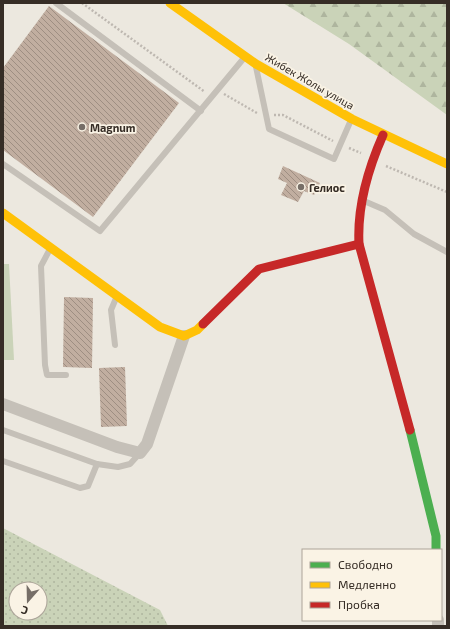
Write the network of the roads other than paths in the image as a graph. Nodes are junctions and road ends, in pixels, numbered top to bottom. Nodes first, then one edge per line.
1 (56, 3) edge
2 (170, 3) edge
3 (245, 56) junction
4 (256, 64) junction
5 (201, 111) junction
6 (352, 119) junction
7 (383, 135) junction
8 (3, 164) edge
9 (447, 164) edge
10 (363, 201) junction
11 (3, 213) edge
12 (359, 244) junction
13 (50, 248) junction
14 (447, 252) edge
15 (117, 296) junction
16 (184, 336) junction
17 (115, 346) dead end
18 (66, 375) dead end
19 (3, 404) edge
20 (3, 430) edge
21 (140, 453) junction
22 (3, 461) edge
23 (97, 464) junction
24 (436, 549) edge

1 - 5 lane
2 - 3 street, Жибек Жолы улица
3 - 4 street, Жибек Жолы улица
3 - 5 lane
4 - 6 street, Жибек Жолы улица
4 - 6 lane
5 - 8 lane
6 - 7 street, Жибек Жолы улица
7 - 9 street, Жибек Жолы улица
7 - 10 street
10 - 12 street
10 - 14 lane
11 - 13 street
12 - 16 street
12 - 24 street
13 - 15 street
13 - 18 lane
15 - 16 street
15 - 17 lane
16 - 21 street
19 - 21 street
20 - 23 lane
21 - 23 lane
22 - 23 lane

